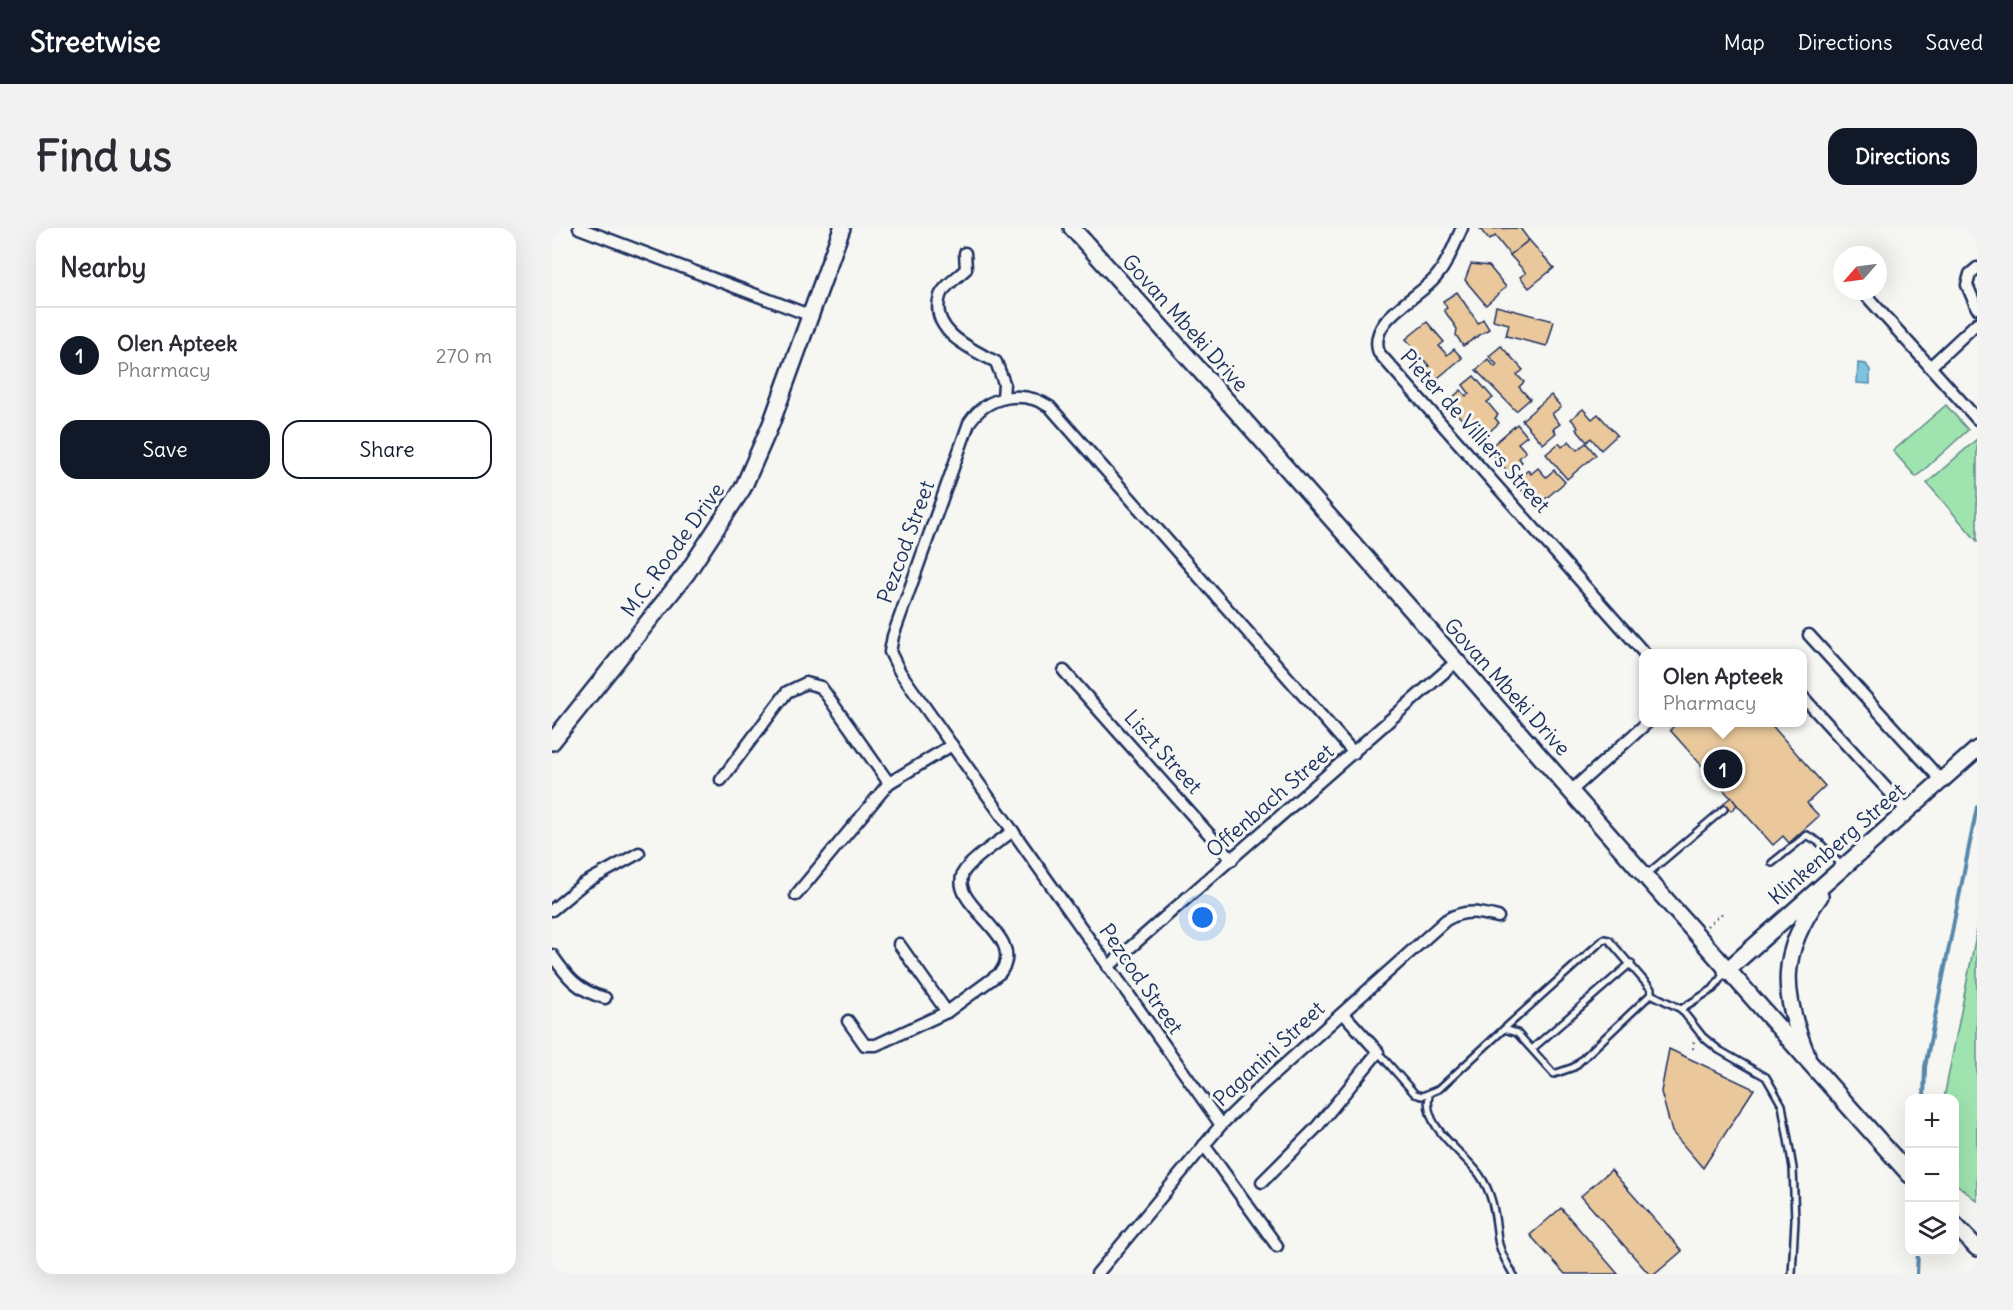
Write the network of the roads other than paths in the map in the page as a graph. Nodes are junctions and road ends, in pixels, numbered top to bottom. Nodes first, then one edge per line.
1 (579, 228) edge
2 (842, 228) edge
3 (1072, 228) edge
4 (1462, 228) edge
5 (965, 253) dead end
6 (1977, 268) edge
7 (1870, 300) edge
8 (1977, 308) edge
9 (809, 315) junction
10 (1977, 323) edge
11 (1930, 367) junction
12 (1004, 398) junction
13 (1977, 418) edge
14 (1809, 635) dead end
15 (1641, 649) edge
16 (1456, 662) junction
17 (1064, 670) dead end
18 (1807, 700) edge
19 (1643, 727) edge
20 (552, 742) edge
21 (952, 745) junction
22 (1977, 749) edge
23 (1354, 753) junction
24 (721, 780) dead end
25 (1941, 780) junction
26 (889, 783) junction
27 (1572, 790) junction
28 (1724, 809) dead end
29 (1907, 811) junction
30 (1012, 831) junction
31 (639, 853) dead end
32 (1232, 860) junction
33 (1772, 863) dead end
34 (1844, 867) junction
35 (1645, 876) junction
36 (1832, 878) junction
37 (796, 895) dead end
38 (552, 910) edge
39 (1498, 917) dead end
40 (899, 944) dead end
41 (552, 955) edge
42 (1631, 963) junction
43 (1108, 967) junction
44 (1726, 971) junction
45 (1651, 994) junction
46 (604, 998) dead end
47 (1681, 1009) junction
48 (947, 1012) junction
49 (1343, 1013) junction
50 (848, 1021) dead end
51 (1504, 1029) junction
52 (1532, 1049) junction
53 (1378, 1052) junction
54 (1812, 1067) junction
55 (1429, 1095) junction
56 (1221, 1125) junction
57 (1204, 1145) junction
58 (1905, 1169) edge
59 (1262, 1182) dead end
60 (1959, 1229) edge
61 (1277, 1246) dead end
62 (1977, 1248) edge
63 (1097, 1274) edge
64 (1514, 1274) edge
65 (1792, 1274) edge

1 - 9 street
2 - 9 street, M.C. Roode Drive
3 - 16 street, Govan Mbeki Drive
4 - 15 street, Pieter de Villiers Street
5 - 12 street
6 - 8 street
7 - 11 street
9 - 20 street, M.C. Roode Drive
10 - 11 street
11 - 13 street
12 - 21 street, Pezcod Street
12 - 23 street
14 - 25 street
16 - 23 street, Offenbach Street
16 - 27 street, Govan Mbeki Drive
17 - 32 street, Liszt Street
18 - 29 street
19 - 27 street
21 - 26 street
21 - 30 street, Pezcod Street
22 - 25 street, Klinkenberg Street
23 - 32 street, Offenbach Street
24 - 26 street
25 - 29 street, Klinkenberg Street
26 - 37 street
27 - 35 street, Govan Mbeki Drive
28 - 35 lane
29 - 34 street, Klinkenberg Street
30 - 43 street, Pezcod Street
30 - 48 street
31 - 38 street
32 - 43 street, Offenbach Street
33 - 34 lane
34 - 36 street, Klinkenberg Street
35 - 44 street, Govan Mbeki Drive
36 - 44 street, Klinkenberg Street
36 - 54 street
39 - 49 street, Paganini Street
40 - 48 street
41 - 46 street
42 - 45 lane
42 - 51 lane
42 - 52 lane
43 - 56 street, Pezcod Street
44 - 47 lane
44 - 54 street, Govan Mbeki Drive
45 - 47 lane
45 - 52 lane
47 - 65 lane
48 - 50 street
49 - 53 street
49 - 56 street, Paganini Street
51 - 52 lane
51 - 55 lane
53 - 55 lane
53 - 59 street
54 - 58 street, Govan Mbeki Drive
55 - 64 lane
56 - 57 street, Paganini Street
57 - 61 street
57 - 63 street, Paganini Street
60 - 62 street

